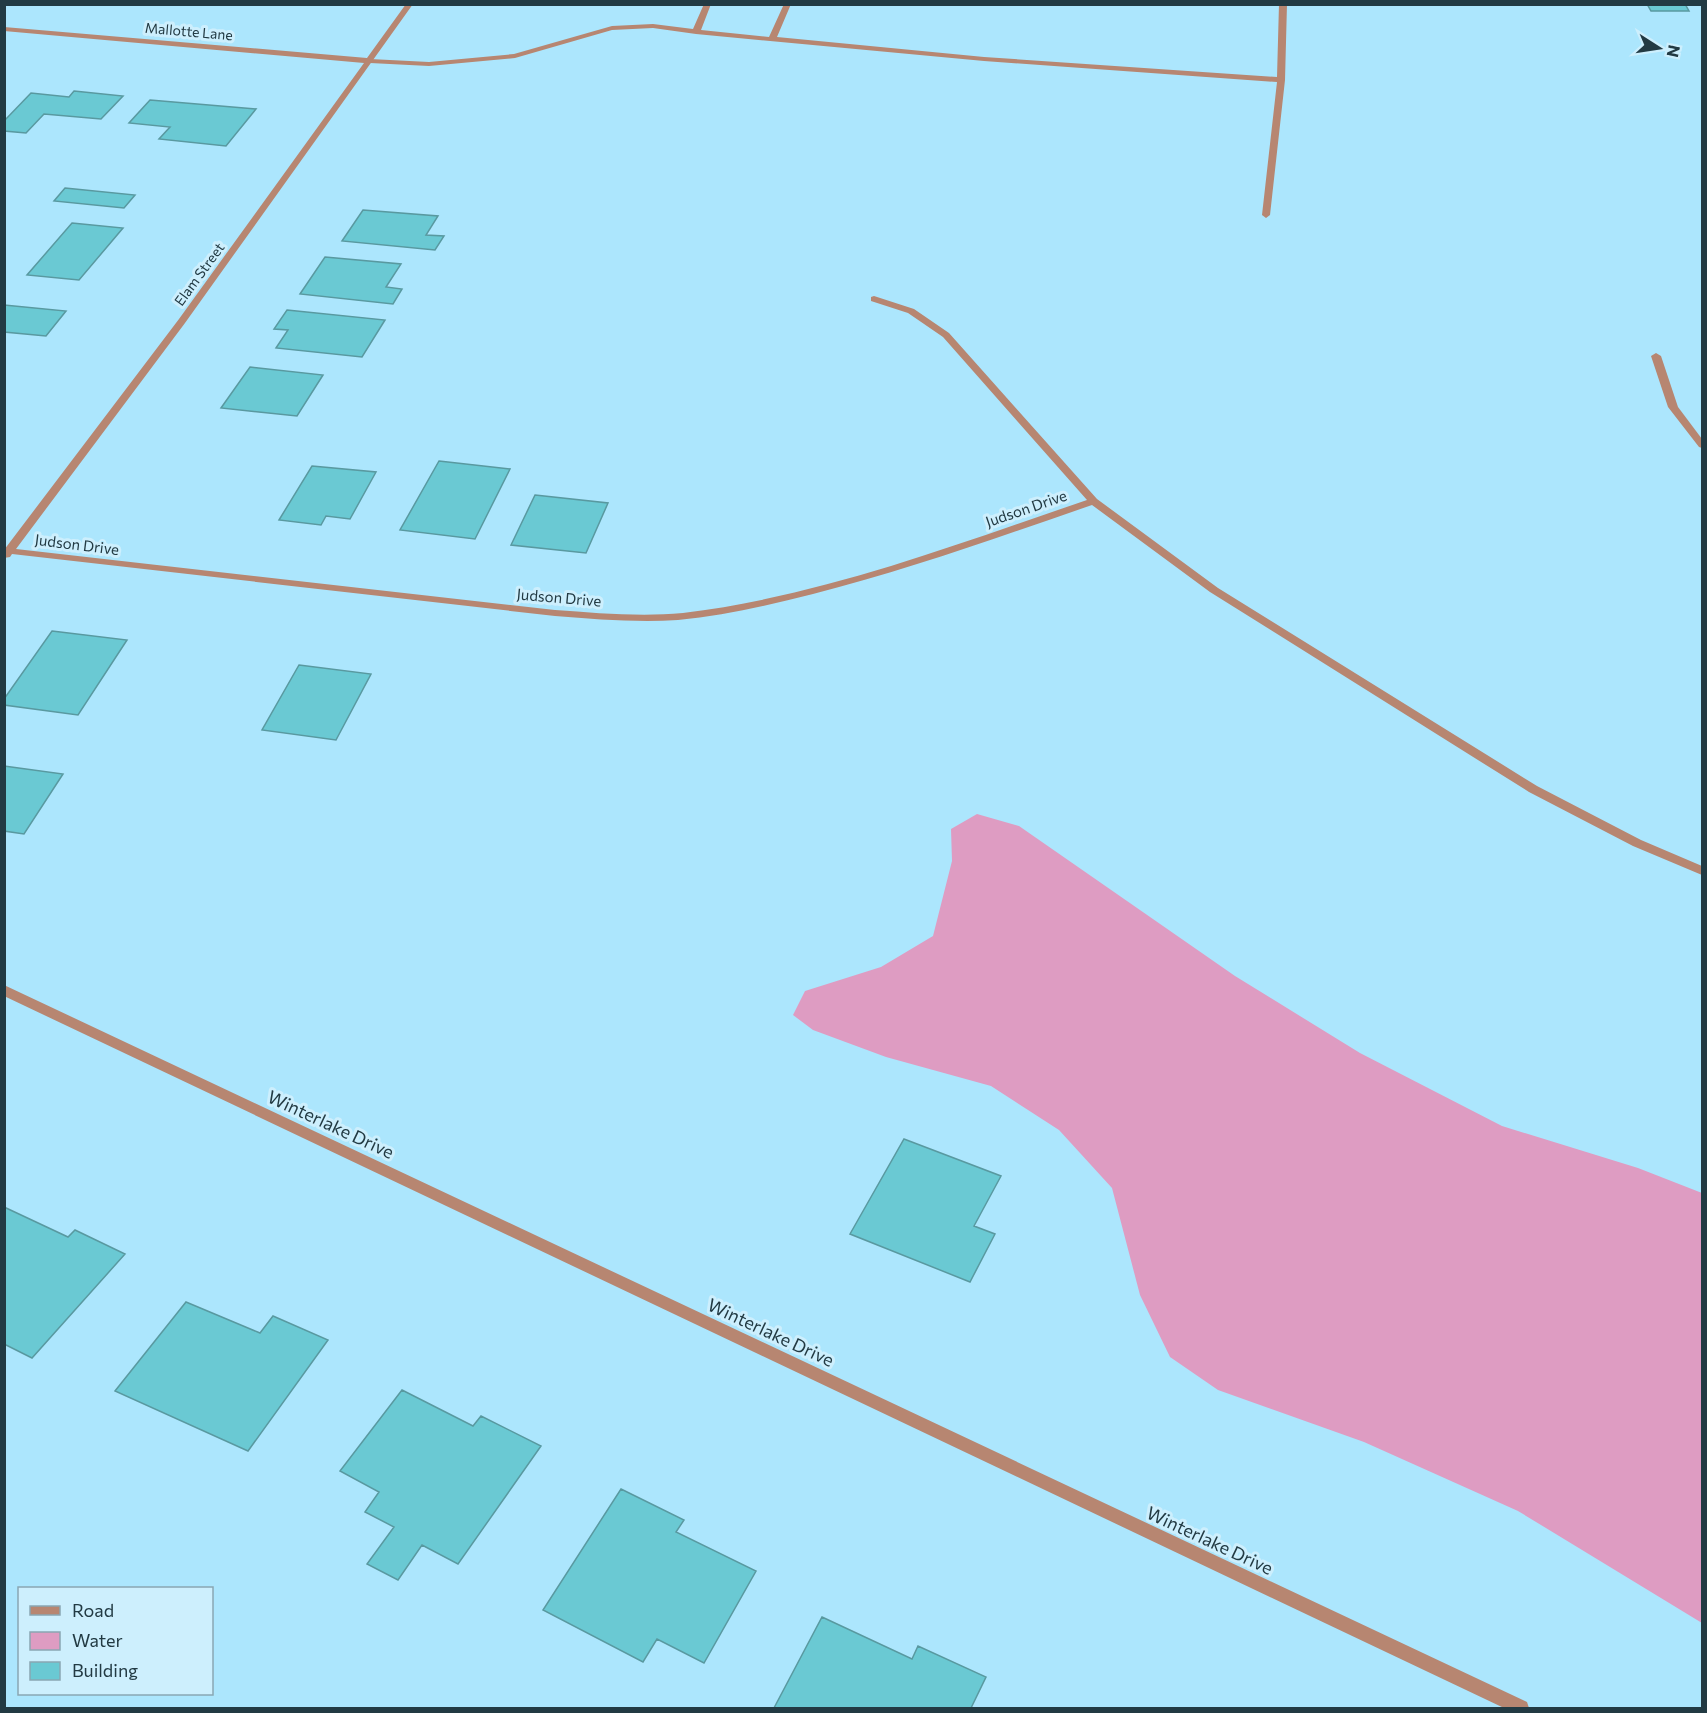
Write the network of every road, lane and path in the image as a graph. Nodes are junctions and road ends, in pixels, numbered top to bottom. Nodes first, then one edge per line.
1 (410, 4) edge
2 (708, 4) edge
3 (788, 4) edge
4 (1283, 4) edge
5 (4, 29) edge
6 (696, 32) junction
7 (772, 39) junction
8 (370, 61) junction
9 (1281, 80) junction
10 (1266, 215) dead end
11 (874, 299) dead end
12 (1656, 356) dead end
13 (1702, 445) edge
14 (1093, 501) junction
15 (7, 554) edge
16 (1702, 871) edge
17 (4, 990) edge
18 (1521, 1708) edge

1 - 8 street, Elam Street
2 - 6 street
3 - 7 street
4 - 9 street
5 - 8 street, Mallotte Lane
6 - 7 street, Mallotte Lane
6 - 8 street, Mallotte Lane
7 - 9 street, Mallotte Lane
8 - 15 street, Elam Street
9 - 10 street
11 - 14 street
12 - 13 street
14 - 15 street, Judson Drive
14 - 16 street
17 - 18 street, Winterlake Drive

